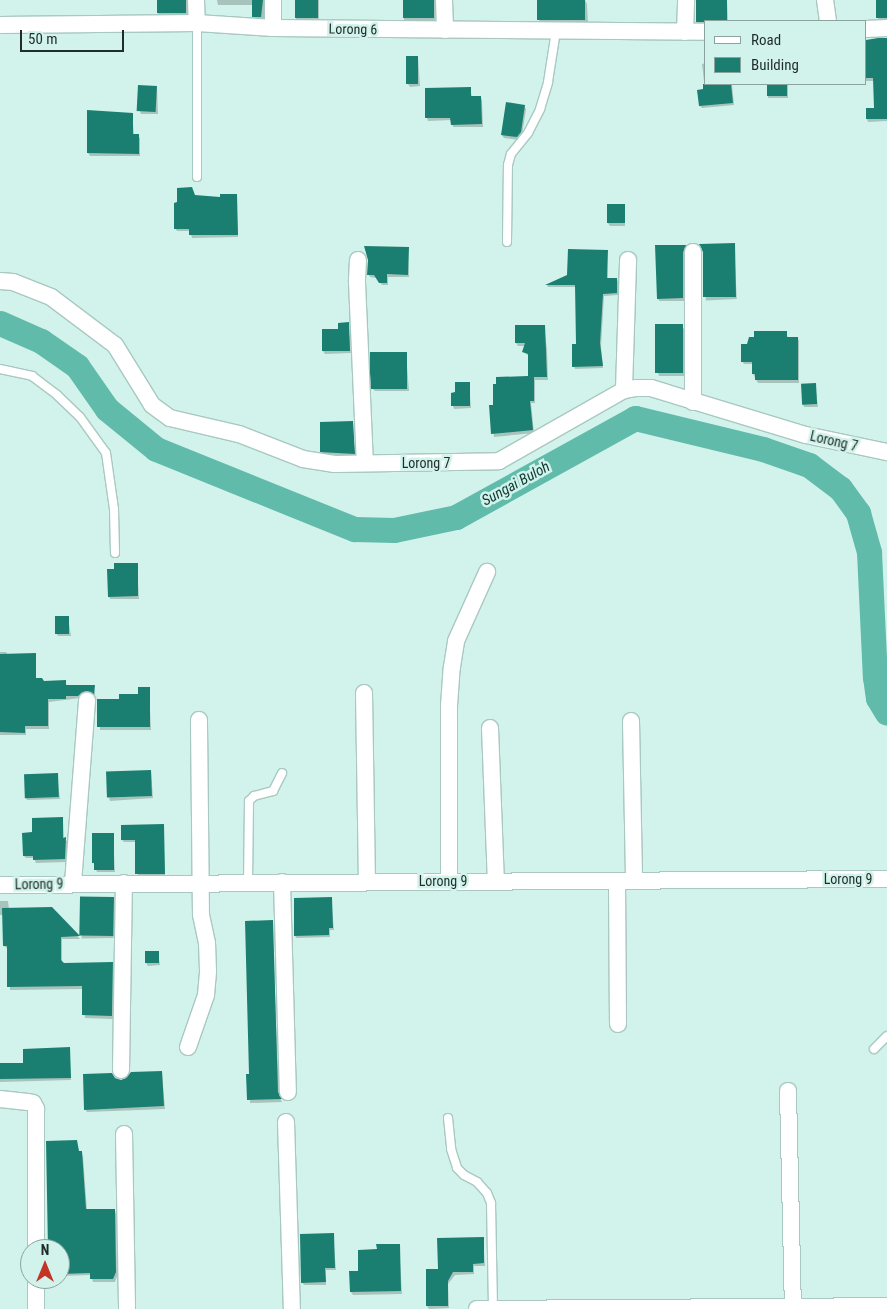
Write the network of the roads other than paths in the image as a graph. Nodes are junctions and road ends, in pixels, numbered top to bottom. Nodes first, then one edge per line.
1 (196, 0) edge
2 (273, 0) edge
3 (444, 0) edge
4 (686, 0) edge
5 (825, 0) edge
6 (828, 20) edge
7 (197, 23) junction
8 (0, 25) edge
9 (273, 28) junction
10 (887, 28) edge
11 (867, 29) edge
12 (445, 30) junction
13 (556, 31) junction
14 (685, 32) junction
15 (704, 32) edge
16 (197, 177) dead end
17 (507, 242) dead end
18 (693, 252) dead end
19 (358, 260) dead end
20 (628, 260) dead end
21 (0, 281) edge
22 (0, 369) edge
23 (624, 390) junction
24 (693, 402) junction
25 (887, 452) edge
26 (365, 463) junction
27 (115, 553) dead end
28 (487, 572) dead end
29 (364, 693) dead end
30 (87, 700) dead end
31 (198, 720) dead end
32 (631, 721) dead end
33 (490, 728) dead end
34 (282, 773) dead end
35 (887, 879) edge
36 (634, 880) junction
37 (449, 881) junction
38 (496, 881) junction
39 (617, 881) junction
40 (248, 882) junction
41 (282, 882) junction
42 (367, 882) junction
43 (124, 883) junction
44 (201, 883) junction
45 (73, 884) junction
46 (0, 885) edge
47 (618, 1024) dead end
48 (887, 1036) edge
49 (188, 1047) dead end
50 (874, 1049) dead end
51 (121, 1070) dead end
52 (788, 1091) dead end
53 (288, 1092) dead end
54 (0, 1098) edge
55 (448, 1118) dead end
56 (286, 1122) dead end
57 (124, 1134) dead end
58 (36, 1239) edge
59 (36, 1289) edge
60 (887, 1306) edge
61 (793, 1308) edge
62 (36, 1309) edge
63 (127, 1309) edge
64 (292, 1309) edge
65 (477, 1309) edge
66 (493, 1309) edge
67 (574, 1309) edge

1 - 7 street
2 - 9 street
3 - 12 street
4 - 14 street
5 - 6 street
7 - 8 street, Lorong 6
7 - 9 street, Lorong 6
7 - 16 lane
9 - 12 street, Lorong 6
10 - 11 street
12 - 13 street, Lorong 6
13 - 14 street, Lorong 6
13 - 17 lane
14 - 15 street, Lorong 6
18 - 24 street
19 - 26 street
20 - 23 street
21 - 26 street, Lorong 7
22 - 27 lane
23 - 24 street, Lorong 7
23 - 26 street, Lorong 7
24 - 25 street, Lorong 7
28 - 37 street
29 - 42 street
30 - 45 street
31 - 44 street
32 - 36 street
33 - 38 street
34 - 40 lane
35 - 36 street, Lorong 9
36 - 39 street, Lorong 9
37 - 38 street, Lorong 9
37 - 42 street, Lorong 9
38 - 39 street, Lorong 9
39 - 47 street
40 - 41 street, Lorong 9
40 - 44 street, Lorong 9
41 - 42 street, Lorong 9
41 - 53 street
43 - 44 street, Lorong 9
43 - 45 street, Lorong 9
43 - 51 street
44 - 49 street
45 - 46 street, Lorong 9
48 - 50 lane
52 - 61 street
54 - 58 street
55 - 66 lane
56 - 64 street
57 - 63 street
59 - 62 street
60 - 61 street
61 - 67 street
65 - 66 street
66 - 67 street

